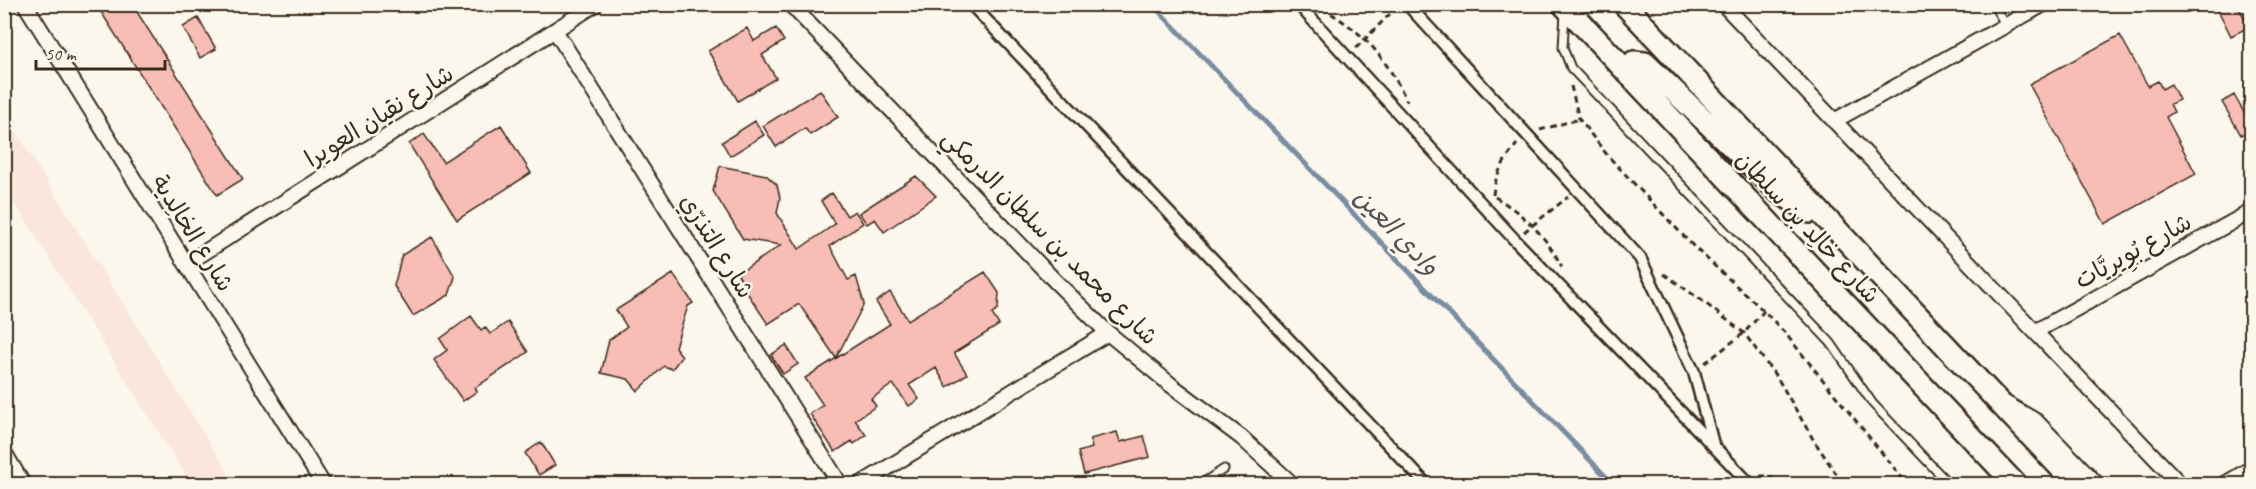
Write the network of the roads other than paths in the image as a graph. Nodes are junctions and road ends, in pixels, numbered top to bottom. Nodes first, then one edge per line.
1 (25, 4) edge
2 (596, 4) edge
3 (790, 4) edge
4 (971, 4) edge
5 (1298, 4) edge
6 (1407, 4) edge
7 (1624, 4) edge
8 (1723, 4) edge
9 (1994, 4) edge
10 (2044, 4) edge
11 (1564, 6) edge
12 (2006, 26) junction
13 (556, 32) junction
14 (1627, 71) junction
15 (1834, 121) junction
16 (2252, 211) edge
17 (1827, 220) junction
18 (186, 264) junction
19 (2036, 331) junction
20 (1108, 333) junction
21 (1996, 400) junction
22 (1714, 448) junction
23 (7, 461) edge
24 (2252, 468) edge
25 (1224, 469) dead end
26 (24, 484) edge
27 (323, 484) edge
28 (840, 484) edge
29 (861, 484) edge
30 (1201, 484) edge
31 (1292, 484) edge
32 (1426, 484) edge
33 (1750, 484) edge
34 (1950, 484) edge
35 (2015, 484) edge
36 (2076, 484) edge
37 (2097, 484) edge
38 (2180, 484) edge
39 (2226, 484) edge

1 - 18 street, شارع الخالِدية
2 - 13 street, شارع نقيان العويرا
3 - 20 street, شارع محمد بن سلطان الدرمكي
4 - 32 street
5 - 22 street
6 - 22 street
7 - 17 main road, شارع خالِد بن سلطان
8 - 15 street
9 - 12 lane
10 - 12 street
11 - 14 main road, شارع خالِد بن سلطان
11 - 34 lane
12 - 15 street
13 - 18 street, شارع نقيان العويرا
13 - 28 street, شارع التذرّي
14 - 17 main road
14 - 35 main road, شارع خالِد بن سلطان
15 - 19 street
16 - 19 street, شارع بُوِيريَّات
17 - 21 main road, شارع خالِد بن سلطان
18 - 27 street, شارع الخالِدية
19 - 38 street
20 - 29 street
20 - 31 street, شارع محمد بن سلطان الدرمكي
21 - 36 main road, شارع خالِد بن سلطان
21 - 37 street
22 - 33 street
23 - 26 street
24 - 39 street
25 - 30 lane

